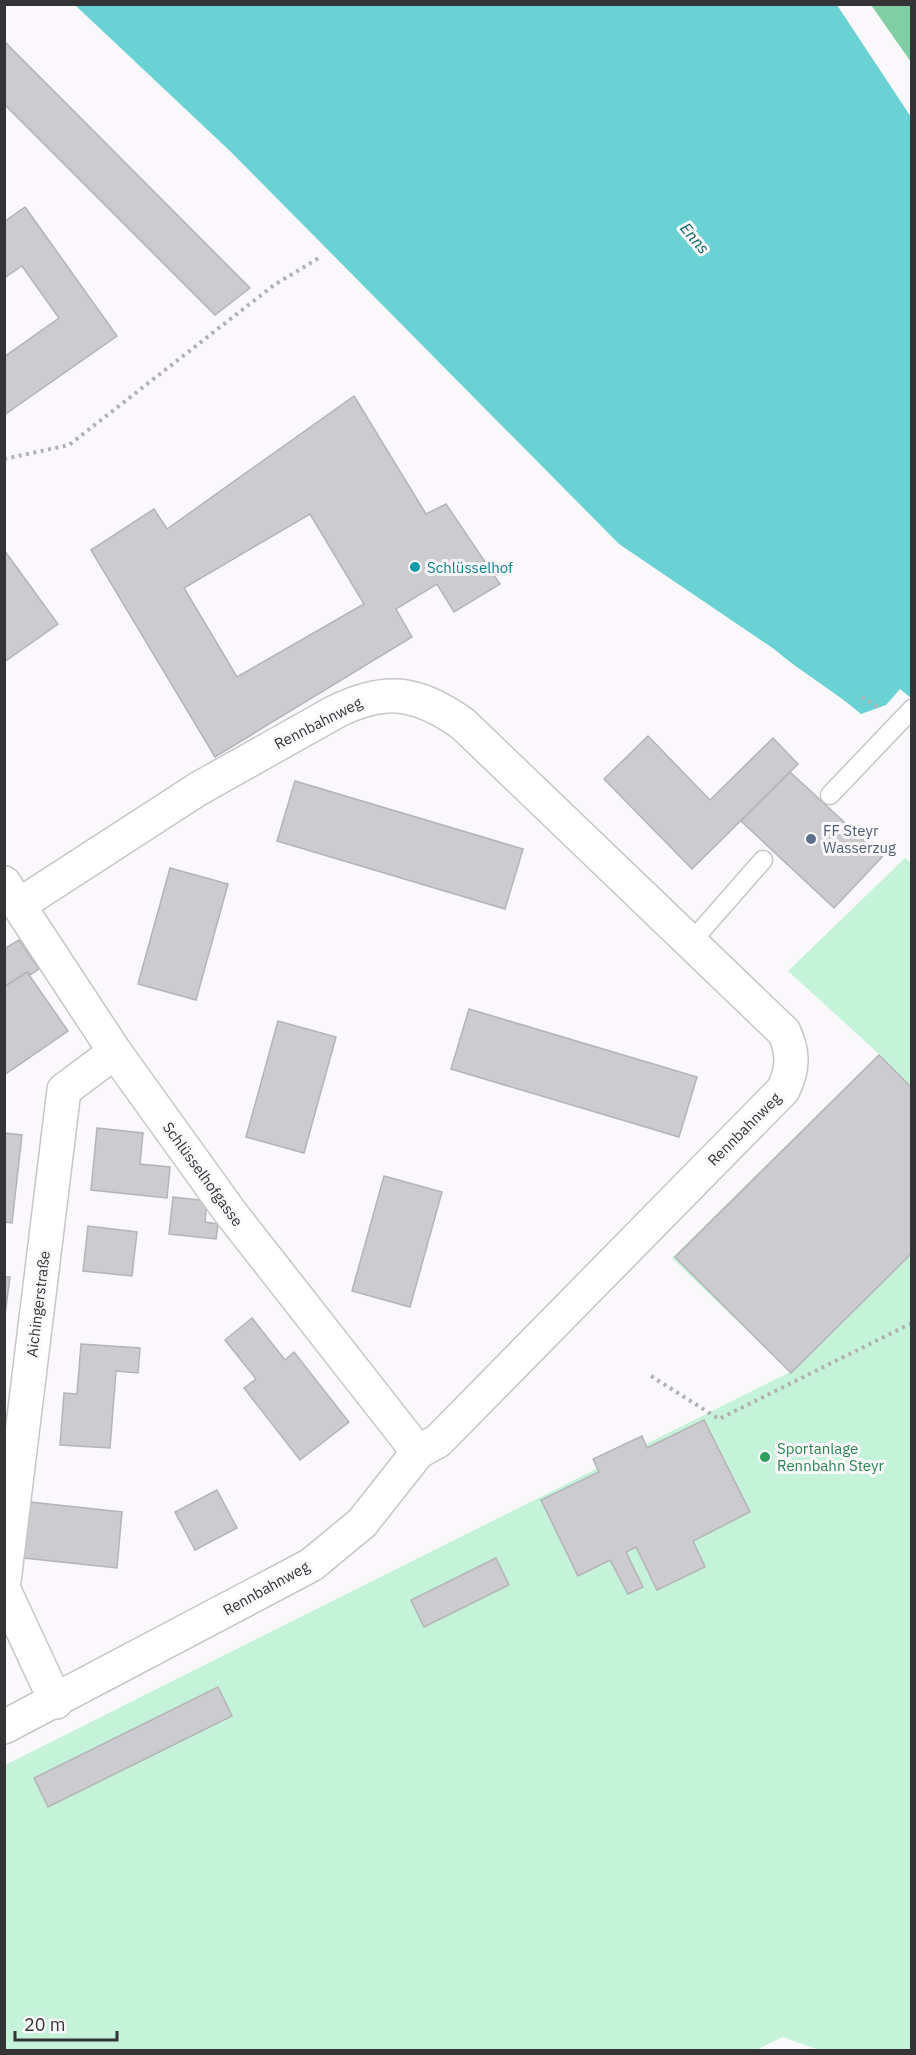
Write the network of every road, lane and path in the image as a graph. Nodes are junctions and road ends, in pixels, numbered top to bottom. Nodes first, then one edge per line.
1 (319, 258) dead end
2 (4, 459) edge
3 (912, 709) edge
4 (830, 795) dead end
5 (763, 860) dead end
6 (12, 894) edge
7 (692, 941) junction
8 (115, 1052) junction
9 (912, 1323) edge
10 (651, 1377) dead end
11 (418, 1452) junction
12 (4, 1581) edge
13 (4, 1590) edge
14 (56, 1702) junction
15 (4, 1727) edge

1 - 2 path
3 - 4 lane
5 - 7 lane
6 - 7 street, Rennbahnweg
6 - 8 street, Schlüsselhofgasse
7 - 11 street, Rennbahnweg
8 - 11 street, Schlüsselhofgasse
8 - 12 street, Aichingerstraße
9 - 10 path
11 - 14 street, Rennbahnweg
13 - 14 street
14 - 15 street, Rennbahnweg

